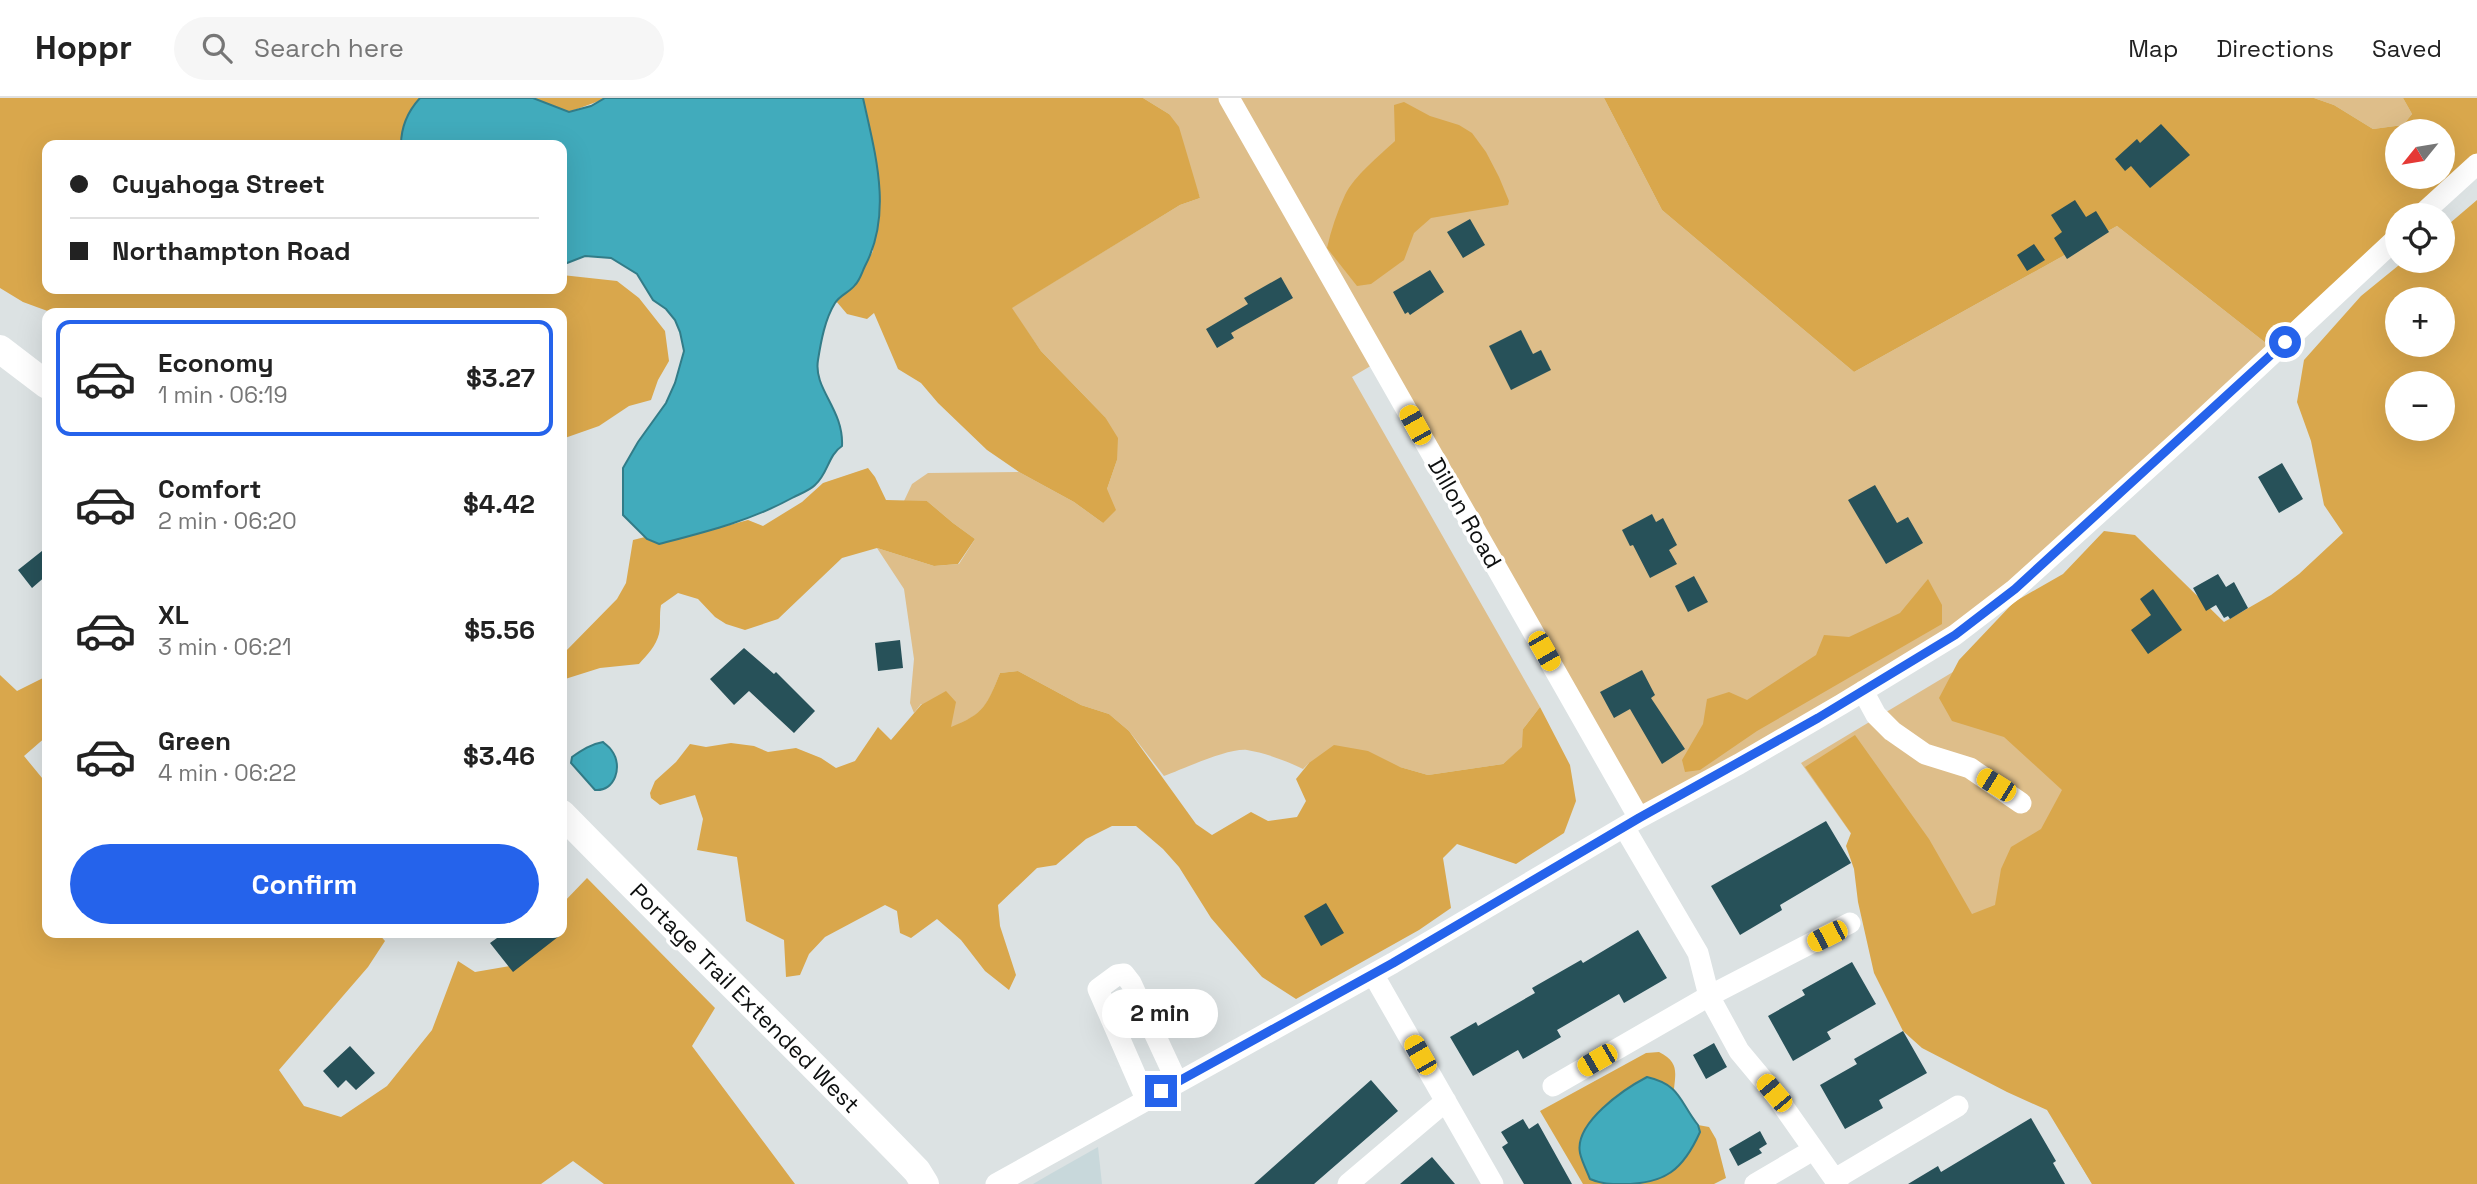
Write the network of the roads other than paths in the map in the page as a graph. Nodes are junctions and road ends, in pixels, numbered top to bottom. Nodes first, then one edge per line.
1 (1229, 98) edge
2 (2477, 164) edge
3 (2434, 203) edge
4 (2385, 249) edge
5 (0, 349) edge
6 (42, 381) edge
7 (1863, 691) junction
8 (2021, 803) dead end
9 (567, 819) edge
10 (1632, 822) junction
11 (1850, 923) dead end
12 (1373, 974) junction
13 (1709, 996) junction
14 (1177, 1082) junction
15 (1553, 1086) dead end
16 (1146, 1100) junction
17 (1446, 1101) junction
18 (1958, 1105) dead end
19 (1814, 1150) junction
20 (1837, 1182) edge
21 (925, 1184) edge
22 (996, 1184) edge
23 (1348, 1184) edge
24 (1493, 1184) edge
25 (1755, 1184) edge

1 - 10 street, Dillon Road
2 - 3 street
4 - 7 street
5 - 6 main road
7 - 8 street
7 - 10 street
9 - 21 main road, Portage Trail Extended West
10 - 12 street
10 - 13 street, Dillon Road
11 - 13 street
12 - 14 street
12 - 17 street
13 - 15 street
13 - 19 street, Dillon Road
14 - 16 street
14 - 16 street
16 - 22 street
17 - 23 street
17 - 24 street
18 - 20 street
19 - 20 street, Dillon Road
19 - 25 street

